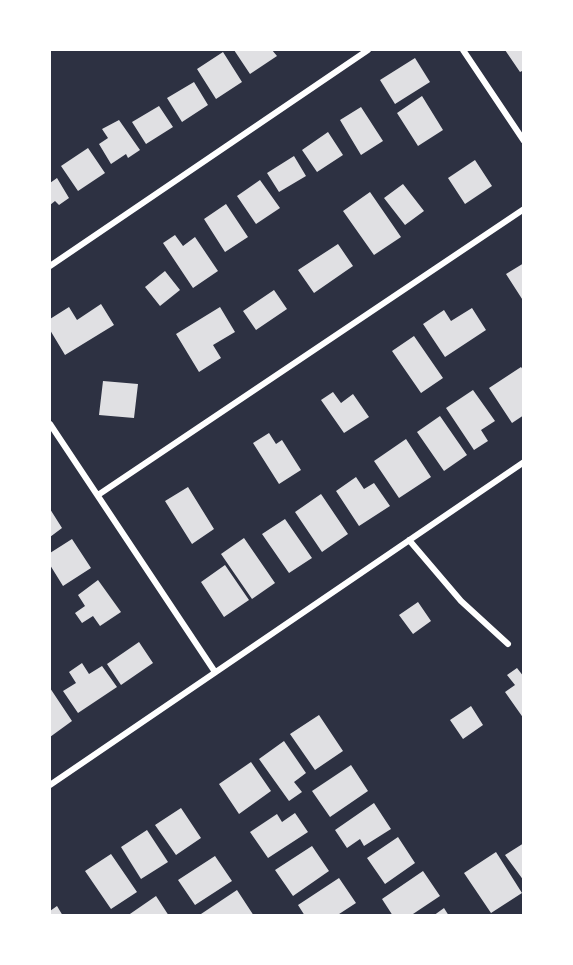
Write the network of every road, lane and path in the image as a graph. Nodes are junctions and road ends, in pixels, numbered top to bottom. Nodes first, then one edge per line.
1 (368, 50) edge
2 (463, 50) edge
3 (524, 141) edge
4 (524, 208) edge
5 (50, 266) edge
6 (50, 424) edge
7 (524, 462) edge
8 (98, 495) junction
9 (409, 540) junction
10 (508, 644) dead end
11 (216, 672) junction
12 (50, 785) edge

1 - 5 street
2 - 3 street
4 - 8 street
6 - 8 street
7 - 9 street
8 - 11 street
9 - 10 street
9 - 11 street
11 - 12 street

